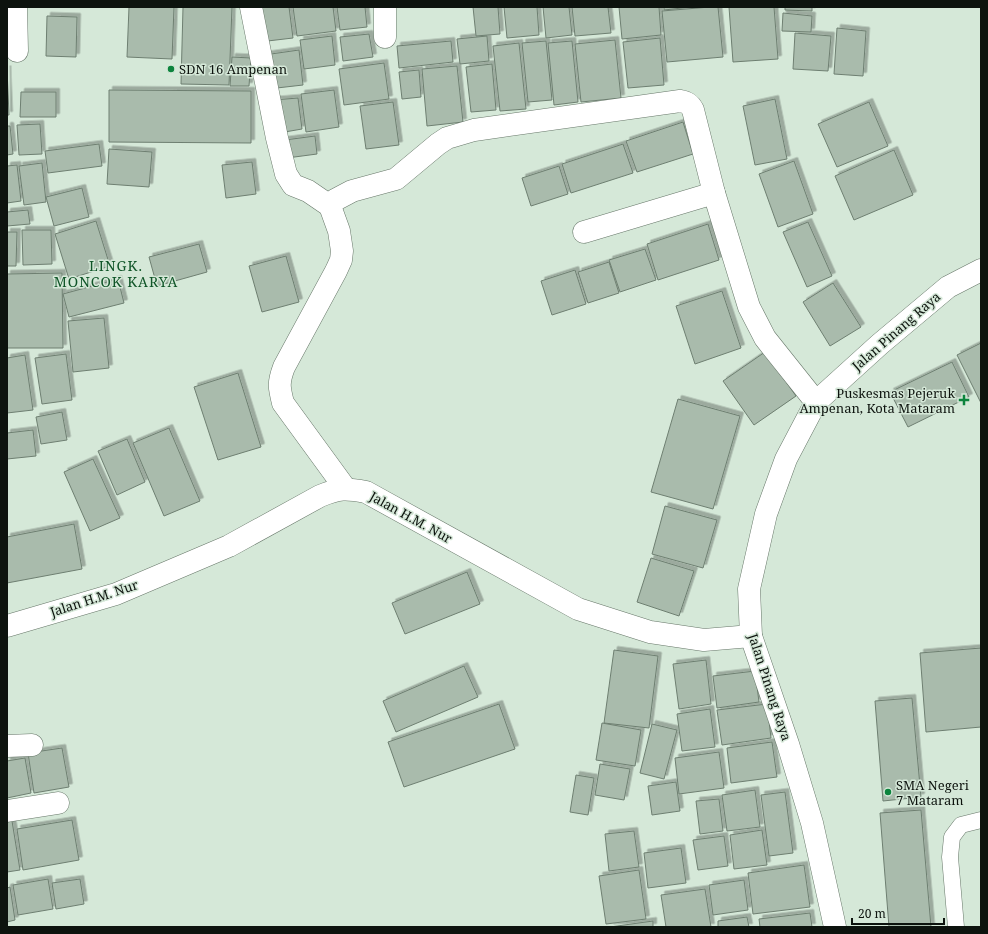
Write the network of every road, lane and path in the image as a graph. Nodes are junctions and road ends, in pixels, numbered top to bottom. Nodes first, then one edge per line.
1 (16, 7) edge
2 (251, 7) edge
3 (384, 7) edge
4 (385, 37) dead end
5 (17, 51) dead end
6 (714, 193) junction
7 (330, 206) junction
8 (584, 232) dead end
9 (981, 270) edge
10 (816, 402) junction
11 (345, 488) junction
12 (7, 626) edge
13 (751, 636) junction
14 (32, 745) dead end
15 (7, 746) edge
16 (58, 803) dead end
17 (7, 811) edge
18 (981, 820) edge
19 (834, 927) edge
20 (956, 927) edge

1 - 5 street
2 - 7 street
3 - 4 street
6 - 7 street
6 - 8 street
6 - 10 street
7 - 11 street
9 - 10 street, Jalan Pinang Raya
10 - 13 street, Jalan Pinang Raya
11 - 12 street, Jalan H.M. Nur
11 - 13 street, Jalan H.M. Nur
13 - 19 street, Jalan Pinang Raya
14 - 15 street
16 - 17 street
18 - 20 lane

